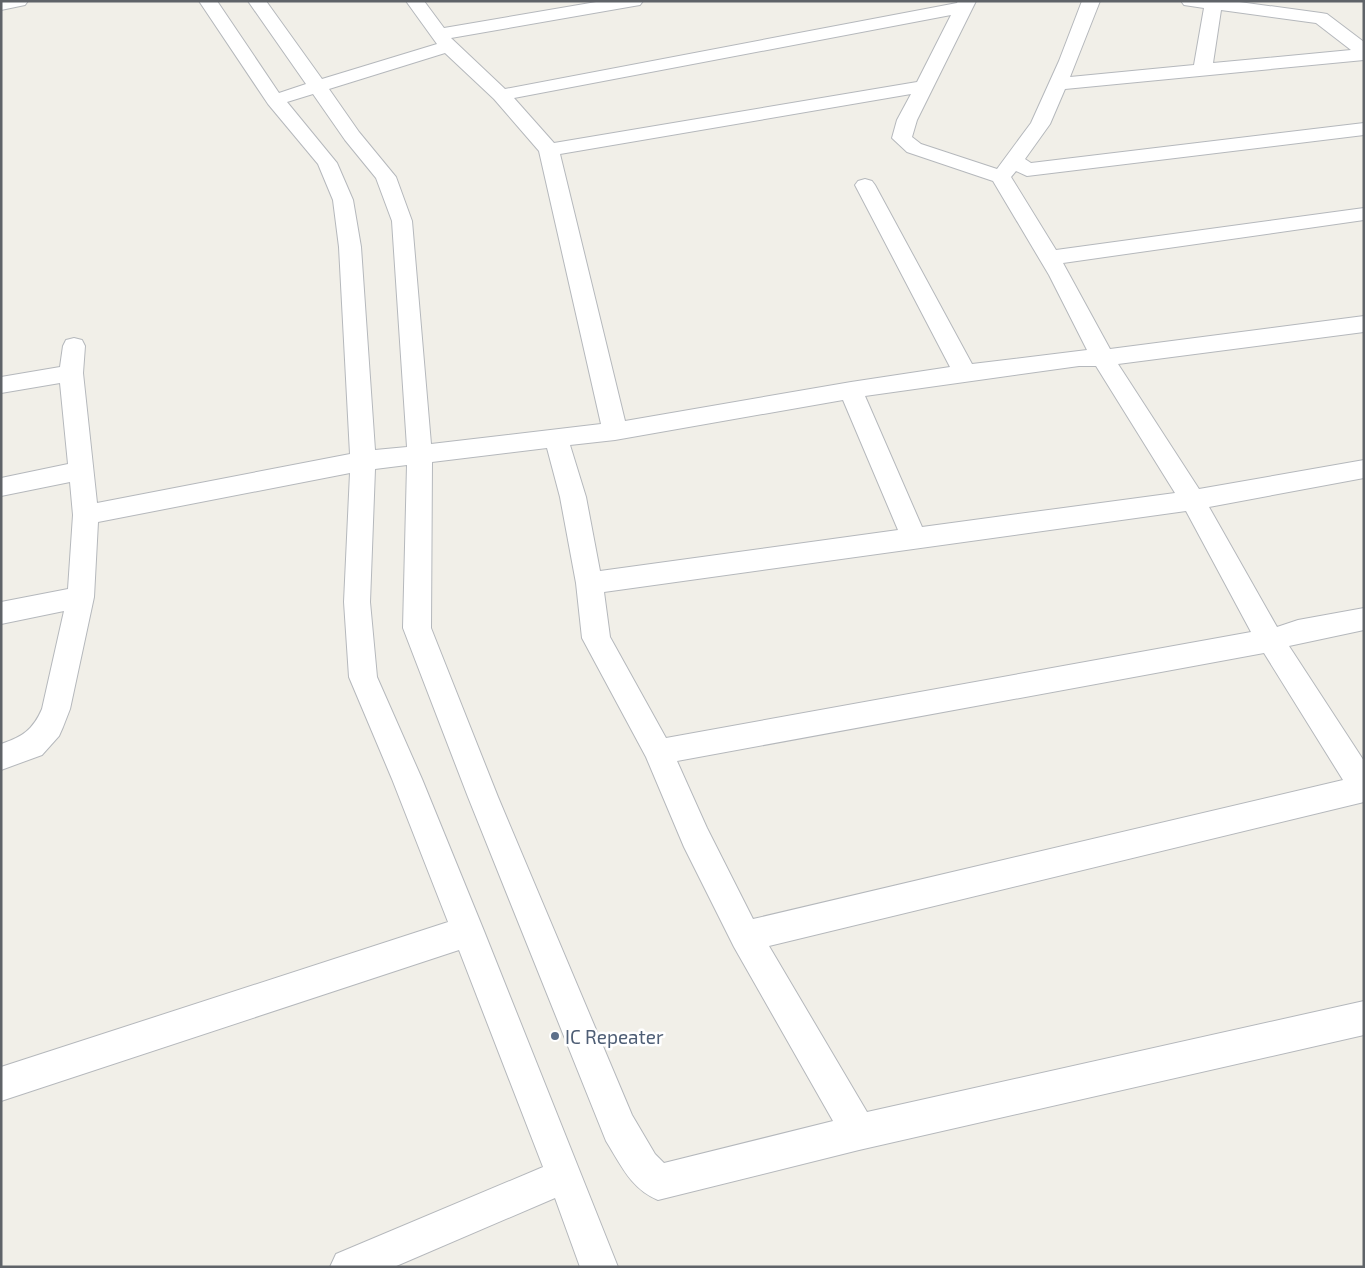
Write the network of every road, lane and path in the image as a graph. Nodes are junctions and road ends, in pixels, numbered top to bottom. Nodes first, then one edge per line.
1 (19, 1) edge
2 (208, 1) edge
3 (257, 1) edge
4 (415, 1) edge
5 (634, 1) edge
6 (1091, 1) edge
7 (1190, 1) edge
8 (966, 4) edge
9 (1213, 4) junction
10 (1, 5) edge
11 (444, 40) junction
12 (1364, 52) edge
13 (1203, 69) junction
14 (1058, 84) junction
15 (925, 86) junction
16 (318, 88) junction
17 (501, 95) junction
18 (275, 100) junction
19 (1364, 129) edge
20 (549, 150) junction
21 (1013, 160) junction
22 (1001, 177) junction
23 (865, 185) dead end
24 (1364, 214) edge
25 (1049, 258) junction
26 (1364, 324) edge
27 (74, 346) dead end
28 (1103, 358) junction
29 (71, 373) junction
30 (965, 373) junction
31 (1, 385) edge
32 (851, 390) junction
33 (615, 431) junction
34 (556, 438) junction
35 (420, 454) junction
36 (363, 460) junction
37 (1364, 469) edge
38 (81, 471) junction
39 (1, 487) edge
40 (1193, 500) junction
41 (86, 515) junction
42 (914, 538) junction
43 (588, 583) junction
44 (81, 597) junction
45 (1, 613) edge
46 (1364, 618) edge
47 (1272, 640) junction
48 (658, 752) junction
49 (1, 757) edge
50 (1364, 788) edge
51 (468, 931) junction
52 (745, 936) junction
53 (1364, 1018) edge
54 (1, 1084) edge
55 (859, 1132) junction
56 (565, 1176) junction
57 (349, 1267) edge
58 (599, 1267) edge

1 - 10 street
2 - 18 street
3 - 16 street
4 - 11 street
5 - 11 street
6 - 14 street
7 - 9 street
8 - 15 street
8 - 17 street
9 - 12 street
9 - 13 street
11 - 16 street
11 - 17 street
12 - 13 street
13 - 14 street
14 - 21 street
15 - 20 street
15 - 22 street
16 - 18 street
16 - 35 street
17 - 20 street
18 - 36 street
19 - 21 street
20 - 33 street
21 - 22 street
22 - 25 street
23 - 30 street
24 - 25 street
25 - 28 street
26 - 28 street
27 - 29 street
28 - 30 street
28 - 40 street
29 - 31 street
29 - 38 street
30 - 32 street
32 - 33 street
32 - 42 street
33 - 34 street
34 - 35 street
34 - 43 street
35 - 36 street
35 - 55 street
36 - 41 street
36 - 51 street
37 - 40 street
38 - 39 street
38 - 41 street
40 - 42 street
40 - 47 street
41 - 44 street
42 - 43 street
43 - 48 street
44 - 45 street
44 - 49 street
46 - 47 street
47 - 48 street
47 - 50 street
48 - 52 street
50 - 52 street
51 - 54 street
51 - 56 street
52 - 55 street
53 - 55 street
56 - 57 street
56 - 58 street

